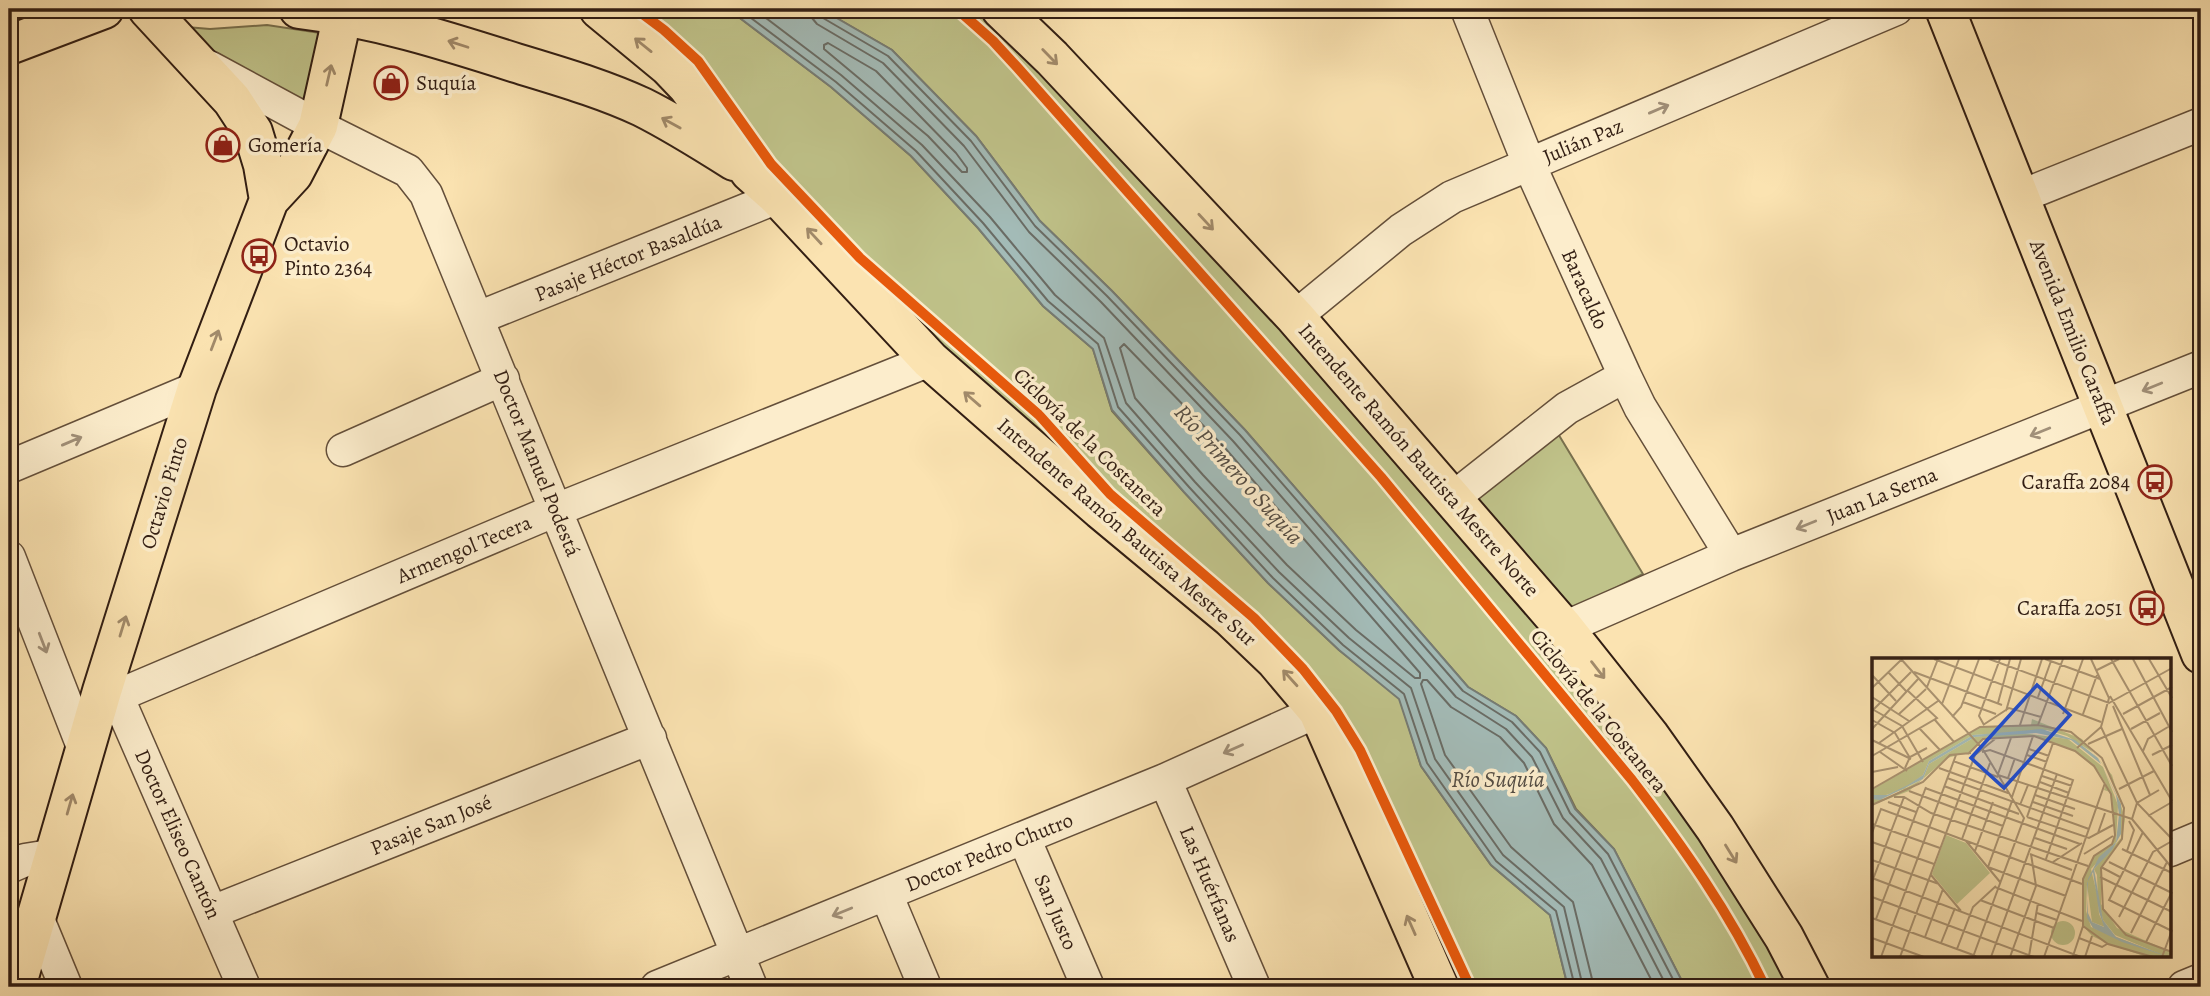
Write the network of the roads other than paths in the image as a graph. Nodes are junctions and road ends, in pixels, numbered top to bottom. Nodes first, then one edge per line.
1 (104, 9) edge
2 (148, 9) edge
3 (299, 9) edge
4 (598, 9) edge
5 (1001, 9) edge
6 (1467, 9) edge
7 (1896, 9) edge
8 (1945, 9) edge
9 (342, 11) edge
10 (9, 45) edge
11 (190, 57) junction
12 (2201, 124) edge
13 (318, 127) junction
14 (1529, 164) junction
15 (764, 184) junction
16 (2020, 197) junction
17 (269, 200) junction
18 (1295, 317) junction
19 (478, 318) junction
20 (930, 360) junction
21 (2201, 367) edge
22 (1625, 376) junction
23 (503, 379) junction
24 (197, 388) junction
25 (2103, 407) junction
26 (343, 450) dead end
27 (9, 467) edge
28 (1453, 498) junction
29 (556, 510) junction
30 (1731, 555) junction
31 (9, 557) edge
32 (1564, 628) junction
33 (2201, 654) edge
34 (110, 694) junction
35 (1318, 711) junction
36 (650, 738) junction
37 (85, 752) junction
38 (1166, 780) junction
39 (2201, 837) edge
40 (1024, 838) junction
41 (2172, 849) edge
42 (56, 855) junction
43 (9, 867) edge
44 (886, 894) junction
45 (212, 912) junction
46 (37, 917) junction
47 (738, 954) junction
48 (2201, 980) edge
49 (16, 987) edge
50 (66, 987) edge
51 (244, 987) edge
52 (657, 987) edge
53 (751, 987) edge
54 (925, 987) edge
55 (1088, 987) edge
56 (1254, 987) edge
57 (1439, 987) edge
58 (1810, 987) edge
59 (2184, 987) edge

1 - 10 main road
2 - 11 main road
3 - 9 main road, Intendente Ramón Bautista Mestre Sur
15 -> 4 main road, Intendente Ramón Bautista Mestre Sur
5 -> 18 main road, Intendente Ramón Bautista Mestre Norte
6 - 14 street, Baracaldo
14 -> 7 street, Julián Paz
8 - 16 main road, Avenida Emilio Caraffa
13 -> 9 main road, Octavio Pinto
15 -> 9 main road, Intendente Ramón Bautista Mestre Sur
11 - 13 street, Doctor Manuel Podestá
11 - 17 main road
12 - 16 street
13 - 17 main road, Octavio Pinto
13 - 19 street, Doctor Manuel Podestá
14 - 18 street, Julián Paz
14 - 22 street, Baracaldo
15 - 19 street, Pasaje Héctor Basaldúa
20 -> 15 main road, Intendente Ramón Bautista Mestre Sur
16 - 25 main road, Avenida Emilio Caraffa
24 -> 17 main road, Octavio Pinto
18 - 28 main road, Intendente Ramón Bautista Mestre Norte
19 - 23 street, Doctor Manuel Podestá
20 - 29 street, Armengol Tecera
35 -> 20 main road, Intendente Ramón Bautista Mestre Sur
21 -> 25 street, Juan La Serna
22 - 28 street
22 - 30 street, Baracaldo
23 - 26 street
23 - 29 street, Doctor Manuel Podestá
27 -> 24 street
34 -> 24 main road, Octavio Pinto
25 -> 30 street, Juan La Serna
25 - 33 main road, Avenida Emilio Caraffa
28 - 32 main road, Intendente Ramón Bautista Mestre Norte
29 - 34 street, Armengol Tecera
29 - 36 street, Doctor Manuel Podestá
30 - 32 street, Juan La Serna
31 -> 37 street
32 -> 58 main road, Intendente Ramón Bautista Mestre Norte
34 - 37 main road, Octavio Pinto
34 - 45 street, Doctor Eliseo Cantón
35 -> 38 street, Doctor Pedro Chutro
57 -> 35 main road, Intendente Ramón Bautista Mestre Sur
36 - 45 street, Pasaje San José
36 - 47 street, Doctor Manuel Podestá
42 -> 37 main road, Octavio Pinto
38 - 40 street, Doctor Pedro Chutro
38 - 56 street, Las Huérfanas
39 - 41 street
40 - 44 street, Doctor Pedro Chutro
40 - 55 street, San Justo
42 - 43 street
42 - 46 main road, Octavio Pinto
44 -> 47 street, Doctor Pedro Chutro
44 - 54 street
45 - 51 street, Doctor Eliseo Cantón
46 - 49 main road, Octavio Pinto
46 - 50 street
47 - 52 street, Doctor Pedro Chutro
47 - 53 street, Doctor Manuel Podestá
48 - 59 street

